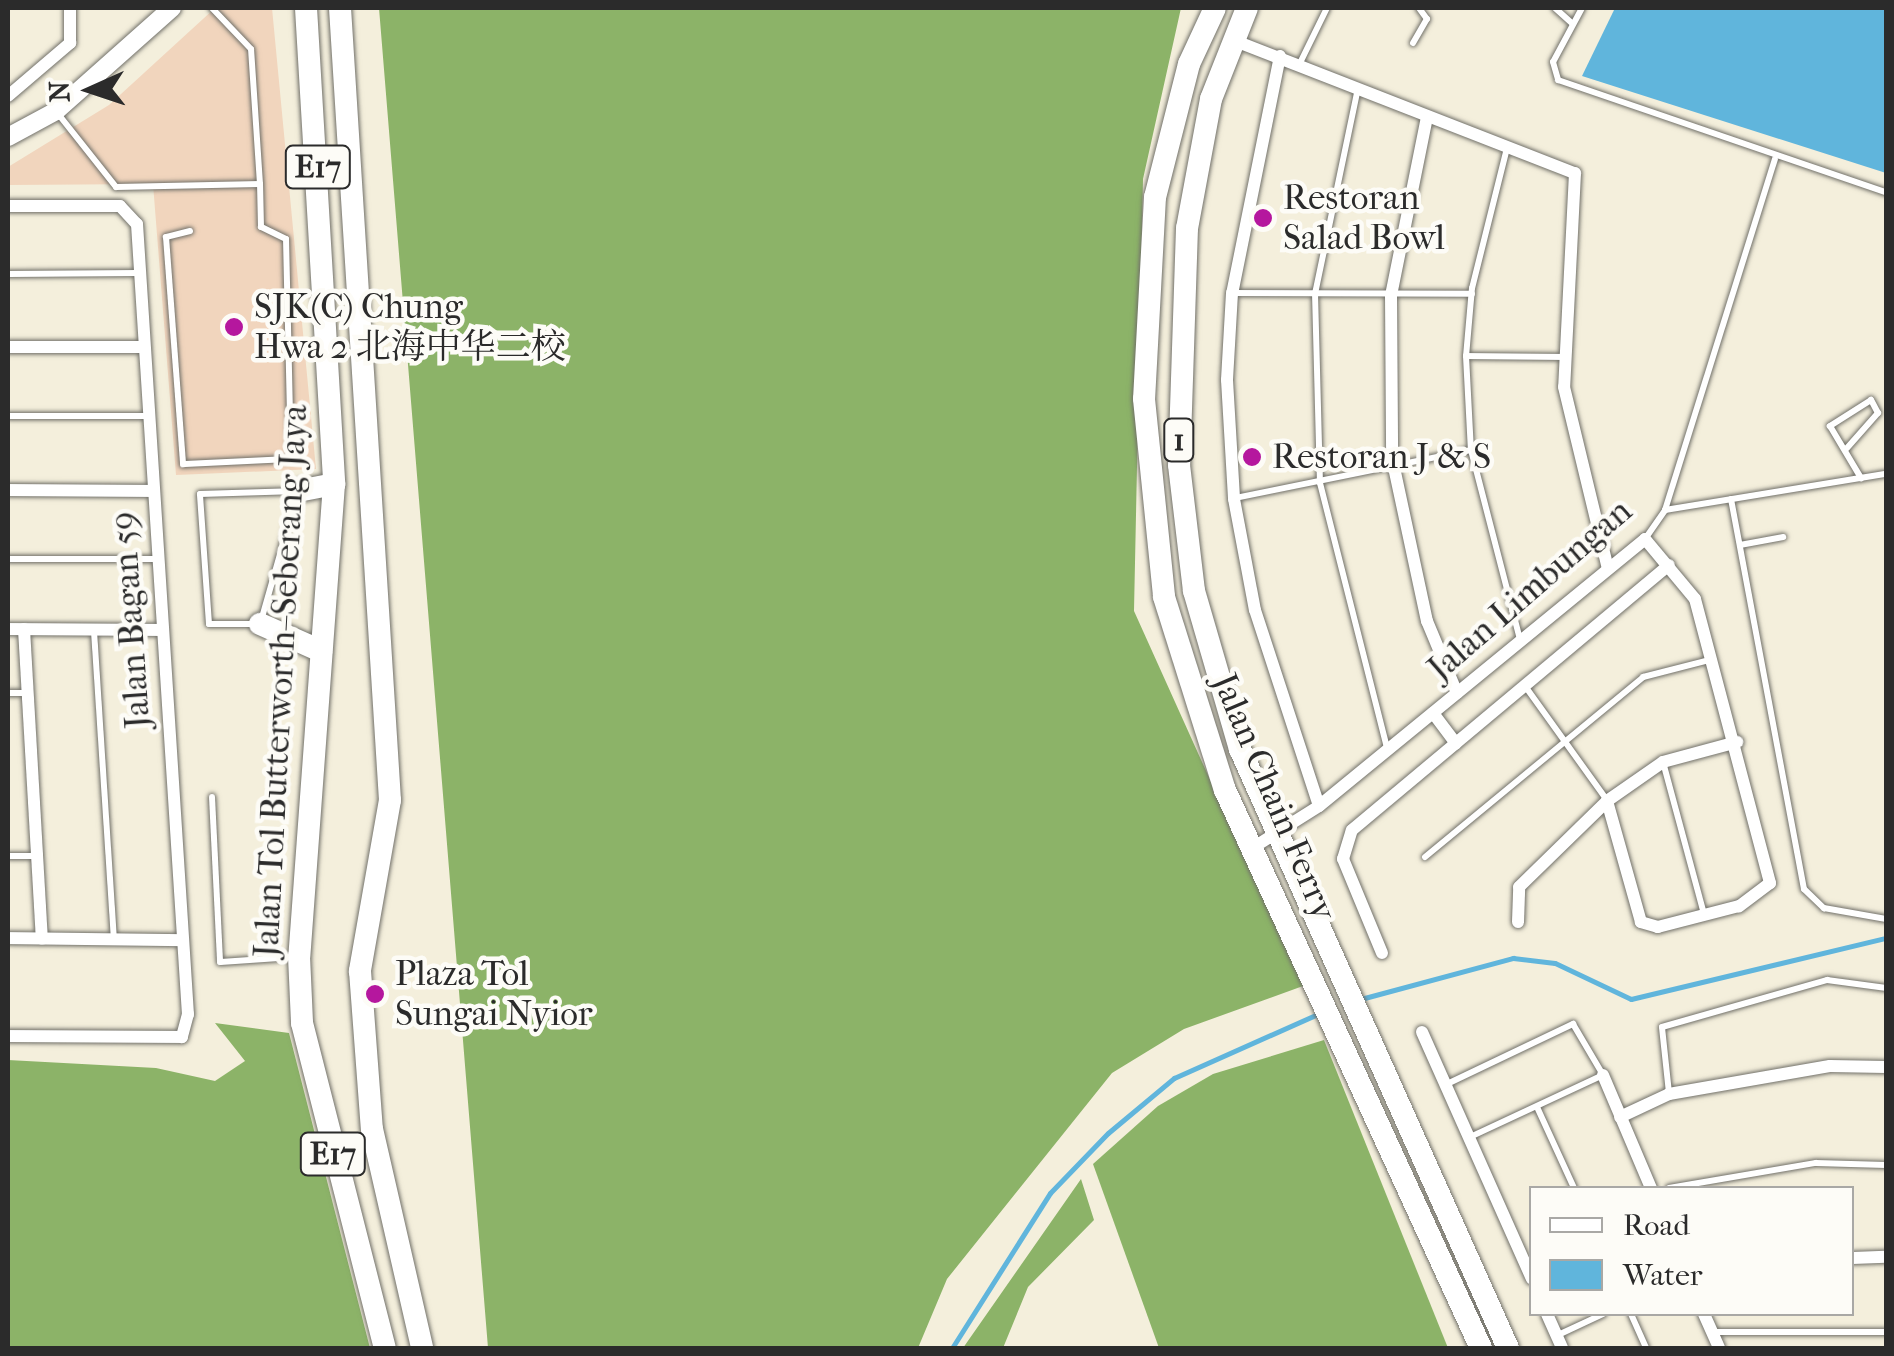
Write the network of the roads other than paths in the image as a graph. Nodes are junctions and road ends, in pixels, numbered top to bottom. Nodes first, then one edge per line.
1 (70, 8) edge
2 (172, 8) edge
3 (212, 8) edge
4 (306, 8) edge
5 (340, 8) edge
6 (1201, 8) edge
7 (1215, 8) edge
8 (1247, 8) edge
9 (1327, 8) edge
10 (1419, 8) edge
11 (1555, 8) edge
12 (1581, 10) edge
13 (1233, 40) junction
14 (1413, 43) dead end
15 (1280, 56) junction
16 (1189, 64) junction
17 (1300, 64) junction
18 (1358, 86) junction
19 (8, 96) edge
20 (56, 111) junction
21 (1427, 118) junction
22 (8, 137) edge
23 (1507, 146) junction
24 (1775, 160) junction
25 (260, 184) junction
26 (1886, 192) edge
27 (8, 206) edge
28 (190, 231) dead end
29 (140, 273) junction
30 (8, 274) edge
31 (1315, 293) junction
32 (1232, 294) junction
33 (1472, 294) junction
34 (1391, 295) junction
35 (144, 347) junction
36 (8, 348) edge
37 (1466, 356) junction
38 (1564, 358) junction
39 (8, 416) edge
40 (148, 416) junction
41 (1847, 448) junction
42 (1471, 450) junction
43 (1393, 470) junction
44 (1886, 474) edge
45 (1861, 478) junction
46 (1320, 483) junction
47 (334, 484) junction
48 (8, 490) edge
49 (153, 491) junction
50 (298, 491) junction
51 (1234, 498) junction
52 (1732, 499) junction
53 (1665, 510) junction
54 (1782, 537) dead end
55 (1645, 539) junction
56 (1740, 545) junction
57 (8, 559) edge
58 (158, 559) junction
59 (1670, 565) junction
60 (1608, 569) junction
61 (260, 624) junction
62 (8, 629) edge
63 (24, 629) junction
64 (94, 630) junction
65 (162, 630) junction
66 (1520, 641) junction
67 (321, 650) junction
68 (1714, 658) junction
69 (1525, 686) junction
70 (8, 693) edge
71 (28, 693) junction
72 (1456, 694) junction
73 (1432, 713) junction
74 (1565, 742) junction
75 (1737, 742) junction
76 (1456, 743) junction
77 (1388, 750) junction
78 (1663, 762) junction
79 (212, 797) dead end
80 (1607, 802) junction
81 (1319, 806) junction
82 (1280, 830) junction
83 (1254, 847) junction
84 (8, 856) edge
85 (38, 856) junction
86 (1426, 857) dead end
87 (1704, 914) junction
88 (1886, 918) edge
89 (1518, 922) dead end
90 (8, 938) edge
91 (42, 938) junction
92 (114, 939) junction
93 (182, 940) junction
94 (1382, 953) dead end
95 (299, 956) junction
96 (1886, 988) edge
97 (1422, 1032) dead end
98 (8, 1036) edge
99 (1360, 1048) junction
100 (1886, 1067) edge
101 (1602, 1075) junction
102 (1446, 1085) junction
103 (1669, 1094) junction
104 (1537, 1107) junction
105 (1620, 1117) junction
106 (1469, 1138) junction
107 (1886, 1165) edge
108 (1573, 1186) edge
109 (1650, 1186) edge
110 (1680, 1186) edge
111 (1886, 1257) edge
112 (1854, 1258) edge
113 (1529, 1272) edge
114 (1548, 1316) edge
115 (1601, 1316) edge
116 (1632, 1316) edge
117 (1705, 1316) edge
118 (1712, 1332) junction
119 (1886, 1332) edge
120 (1559, 1342) edge
121 (385, 1348) edge
122 (422, 1348) edge
123 (1481, 1348) edge
124 (1508, 1348) edge
125 (1646, 1348) edge
126 (1719, 1348) edge

1 - 19 street
2 - 20 street
3 - 25 lane
4 - 47 highway, Jalan Tol Butterworth–Seberang Jaya / E17
5 - 122 highway, Jalan Tol Butterworth–Seberang Jaya / E17
6 - 16 highway
7 - 16 highway, Jalan Chain Ferry / 1
8 - 13 highway, Jalan Chain Ferry / 1
9 - 17 lane
10 - 14 lane
11 - 12 lane
12 - 24 lane
13 - 15 street
13 - 82 highway, Jalan Chain Ferry / 1
15 - 17 street
15 - 32 street, Jalan Chain Ferry
16 - 83 highway, Jalan Chain Ferry / 1
17 - 18 street
18 - 21 street
18 - 31 lane
20 - 22 street
20 - 25 lane
21 - 23 street
21 - 34 street
23 - 33 lane
23 - 38 street
24 - 26 lane
24 - 53 lane
25 - 28 lane
27 - 29 street, Jalan Bagan 59
29 - 30 lane
29 - 35 street, Jalan Bagan 59
31 - 32 lane
31 - 34 lane
31 - 46 lane
32 - 51 street, Jalan Chain Ferry
33 - 34 lane
33 - 37 lane
34 - 43 street
35 - 36 street
35 - 40 street, Jalan Bagan 59
37 - 38 lane
37 - 42 lane
38 - 60 street
39 - 40 lane
40 - 49 street, Jalan Bagan 59
41 - 41 lane
41 - 45 lane
42 - 43 lane
42 - 66 lane
43 - 46 lane
43 - 72 street
44 - 45 lane, Jalan Limbungan
45 - 52 lane, Jalan Limbungan
46 - 51 lane
46 - 77 lane
47 - 50 highway
47 - 67 highway, Jalan Tol Butterworth–Seberang Jaya / E17
48 - 49 street
49 - 58 street, Jalan Bagan 59
50 - 61 lane
50 - 61 lane
51 - 81 street, Jalan Chain Ferry
52 - 53 lane, Jalan Limbungan
52 - 56 lane
53 - 55 lane, Jalan Limbungan
54 - 56 lane
55 - 59 street
55 - 60 street, Jalan Limbungan
56 - 88 lane
57 - 58 lane
58 - 65 street, Jalan Bagan 59
59 - 68 street
59 - 69 street, Jalan Limbungan
60 - 66 street, Jalan Limbungan
61 - 67 highway
62 - 63 street
63 - 64 street
63 - 71 street
64 - 65 street
64 - 92 lane
65 - 93 street, Jalan Bagan 59
66 - 72 street, Jalan Limbungan
67 - 95 highway, Jalan Tol Butterworth–Seberang Jaya / E17
68 - 74 lane
68 - 75 street
69 - 74 lane, Jalan Limbungan
69 - 76 street, Jalan Limbungan
70 - 71 lane
71 - 85 street
72 - 73 street, Jalan Limbungan
73 - 76 street
73 - 77 street, Jalan Limbungan
74 - 80 lane, Jalan Limbungan
74 - 86 lane
75 - 78 street
75 - 87 street
76 - 94 street, Jalan Limbungan
77 - 81 street, Jalan Limbungan
78 - 80 street
78 - 87 lane
79 - 95 lane
80 - 87 street
80 - 89 street
81 - 82 street, Jalan Limbungan
82 - 83 street, Jalan Limbungan
82 - 99 highway, Jalan Chain Ferry / 1
83 - 99 highway, Jalan Chain Ferry / 1
84 - 85 lane
85 - 91 street
90 - 91 street
91 - 92 street
92 - 93 street
93 - 98 street, Jalan Bagan 59
95 - 121 highway, Jalan Tol Butterworth–Seberang Jaya / E17
96 - 103 lane
97 - 102 street
99 - 123 highway, Jalan Chain Ferry / 1
99 - 124 highway, Jalan Chain Ferry / 1
100 - 103 street
101 - 102 lane
101 - 104 lane
101 - 105 street
102 - 106 street
103 - 105 street
104 - 106 lane
104 - 108 lane
105 - 109 street
106 - 113 street
107 - 110 lane
111 - 112 street
114 - 120 street
115 - 120 lane
116 - 125 lane
117 - 118 street
118 - 119 lane
118 - 126 street

